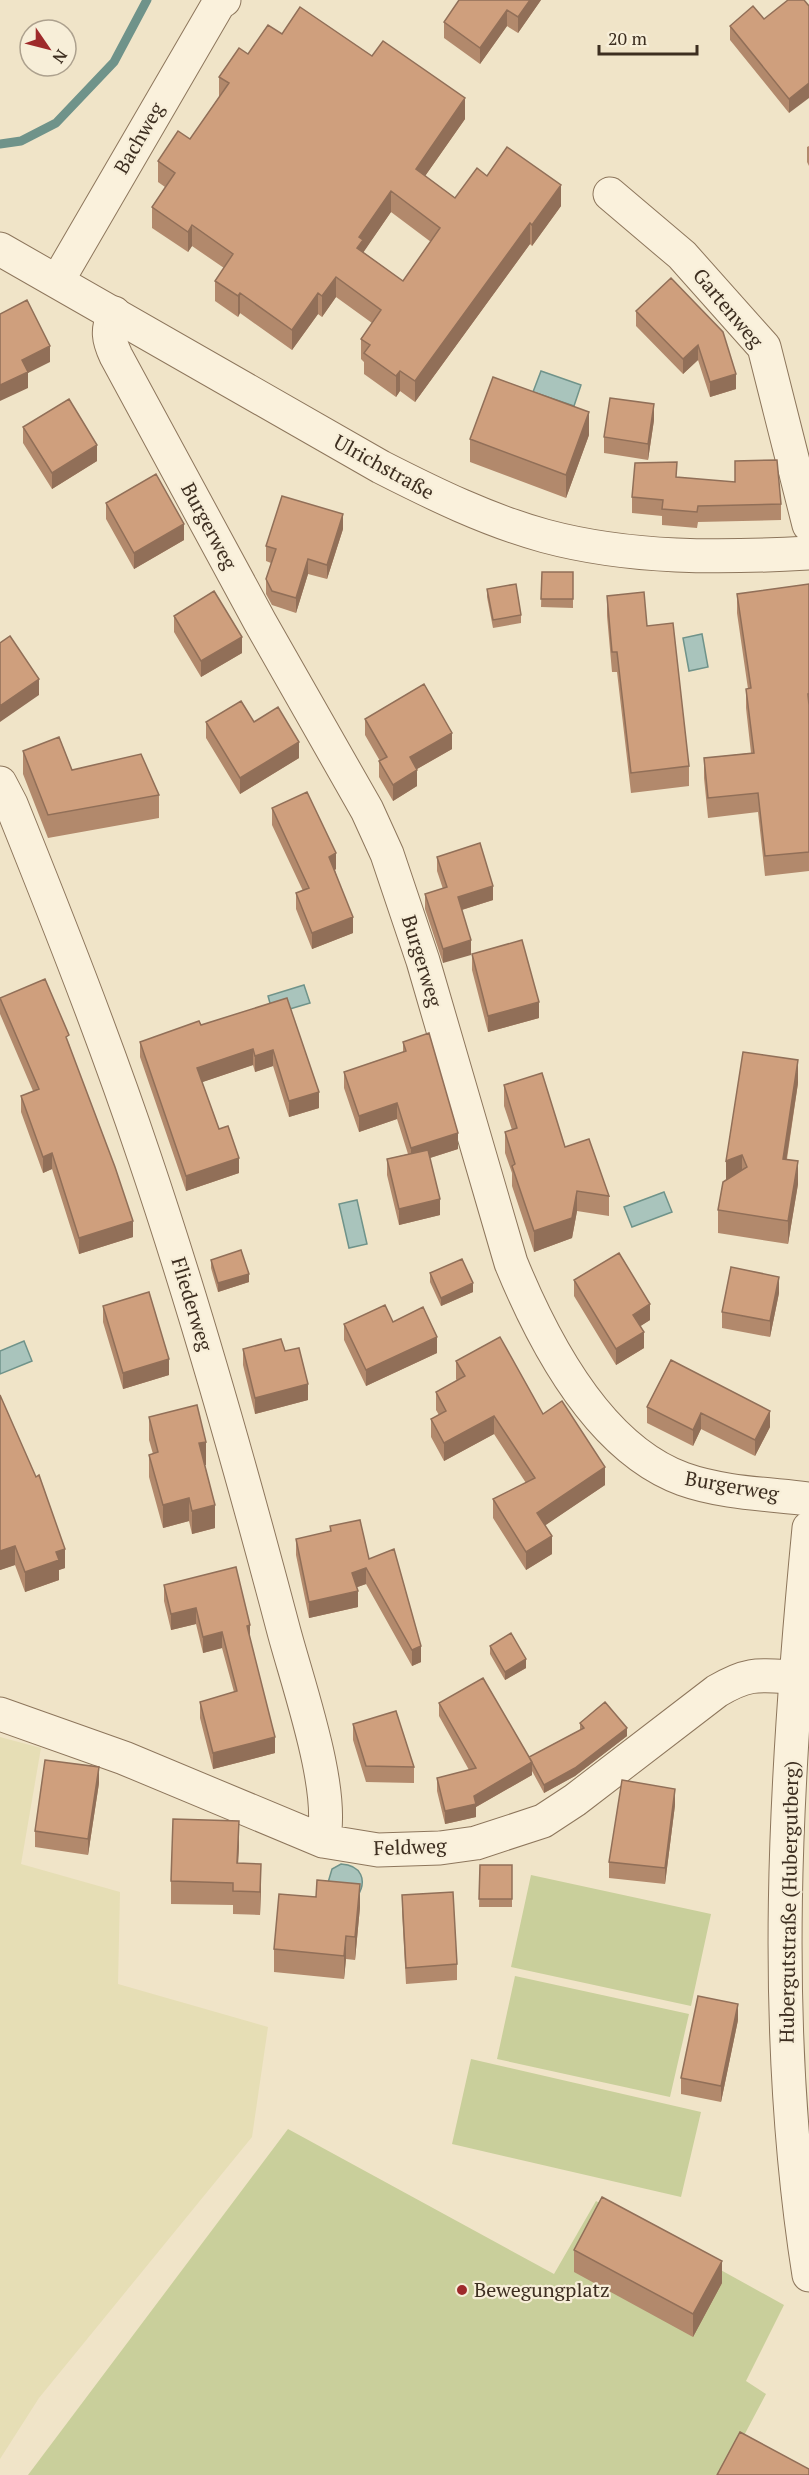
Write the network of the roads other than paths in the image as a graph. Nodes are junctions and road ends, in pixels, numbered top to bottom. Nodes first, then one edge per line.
1 (224, 0) edge
2 (610, 194) dead end
3 (0, 249) edge
4 (58, 280) junction
5 (114, 313) junction
6 (809, 525) edge
7 (809, 553) edge
8 (0, 783) edge
9 (809, 1498) edge
10 (809, 1528) edge
11 (795, 1677) junction
12 (0, 1714) edge
13 (323, 1841) junction
14 (809, 2275) edge

1 - 4 street, Bachweg
2 - 6 street, Gartenweg
3 - 4 street, Ulrichstraße
4 - 5 street, Ulrichstraße
5 - 7 street, Ulrichstraße
5 - 9 street, Burgerweg
8 - 13 street, Fliederweg
10 - 11 street, Hubergutstraße (Hubergutberg)
11 - 13 street, Feldweg
11 - 14 street, Hubergutstraße (Hubergutberg)
12 - 13 street, Feldweg

